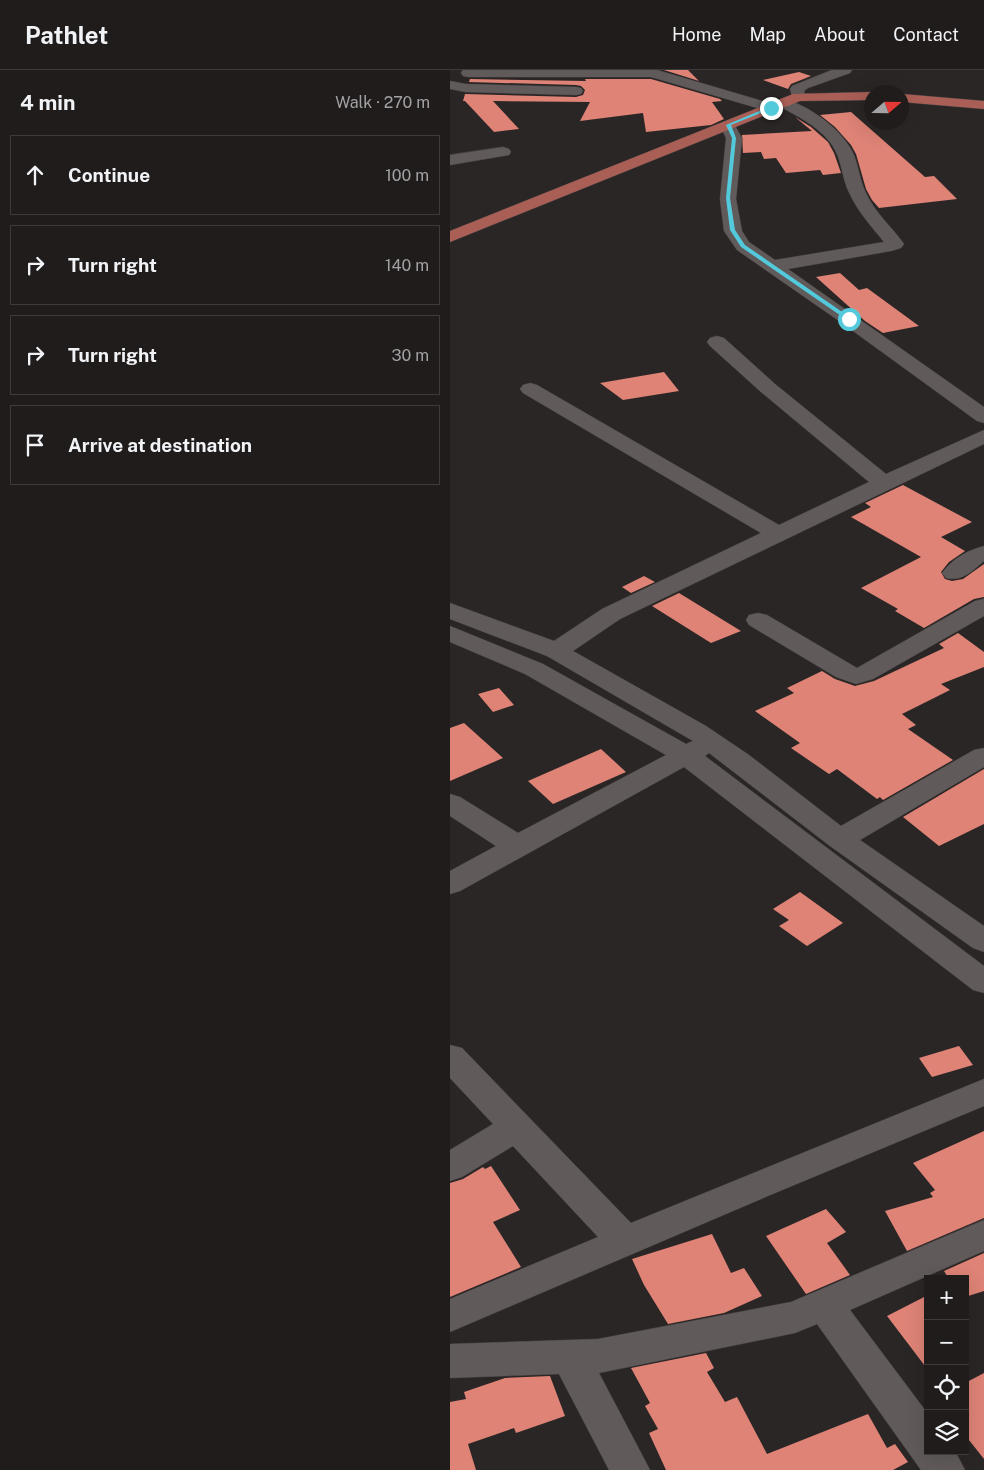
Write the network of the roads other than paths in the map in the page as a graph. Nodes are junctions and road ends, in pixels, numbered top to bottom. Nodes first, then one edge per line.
1 (845, 70) edge
2 (470, 71) edge
3 (584, 71) junction
4 (655, 71) edge
5 (450, 80) edge
6 (450, 85) edge
7 (864, 97) edge
8 (909, 99) edge
9 (784, 103) junction
10 (984, 105) edge
11 (728, 125) junction
12 (503, 152) dead end
13 (450, 160) edge
14 (450, 237) edge
15 (773, 266) junction
16 (717, 342) dead end
17 (530, 389) dead end
18 (984, 417) edge
19 (984, 436) edge
20 (883, 483) junction
21 (777, 533) junction
22 (984, 553) edge
23 (954, 573) dead end
24 (984, 606) edge
25 (450, 610) edge
26 (758, 620) dead end
27 (450, 633) edge
28 (556, 651) junction
29 (710, 741) junction
30 (686, 755) junction
31 (984, 756) edge
32 (450, 803) edge
33 (840, 839) junction
34 (517, 846) junction
35 (450, 884) edge
36 (984, 941) edge
37 (984, 982) edge
38 (450, 1056) edge
39 (984, 1092) edge
40 (517, 1127) junction
41 (450, 1166) edge
42 (984, 1235) edge
43 (625, 1242) junction
44 (825, 1305) junction
45 (450, 1316) edge
46 (570, 1357) junction
47 (450, 1361) edge
48 (924, 1441) edge
49 (934, 1455) edge
50 (630, 1470) edge
51 (944, 1470) edge

1 - 9 street
2 - 3 street
2 - 5 street
3 - 4 street
3 - 6 street
4 - 9 street
7 - 9 main road
8 - 10 main road
9 - 11 main road
9 - 15 street
11 - 14 main road
11 - 15 street
12 - 13 street
15 - 18 street
16 - 20 street
17 - 21 street
19 - 20 street
20 - 21 street
21 - 28 street
22 - 23 street
24 - 26 street
25 - 28 street
27 - 30 street
28 - 29 street
29 - 30 street
29 - 33 street
30 - 34 street
30 - 37 street
31 - 33 street
32 - 34 street
33 - 36 street
34 - 35 street
38 - 40 street
39 - 43 street
40 - 41 street
40 - 43 street
42 - 44 street
43 - 45 street
44 - 46 street
44 - 48 street
46 - 47 street
46 - 50 street
49 - 51 street

